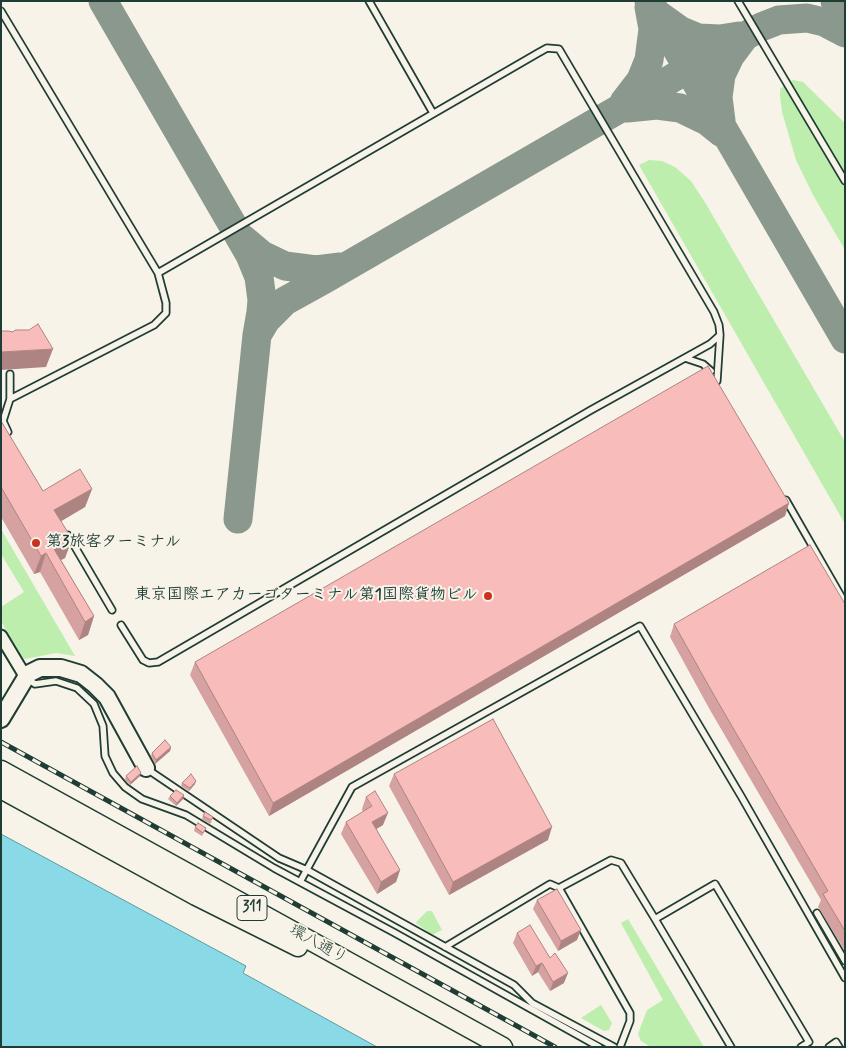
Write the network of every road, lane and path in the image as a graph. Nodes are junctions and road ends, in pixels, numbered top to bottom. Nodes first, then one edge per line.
1 (369, 1) edge
2 (738, 1) edge
3 (1, 11) edge
4 (433, 113) junction
5 (845, 181) edge
6 (158, 273) junction
7 (720, 335) junction
8 (685, 358) junction
9 (10, 374) dead end
10 (717, 381) junction
11 (722, 390) edge
12 (10, 399) junction
13 (10, 435) edge
14 (781, 492) edge
15 (63, 527) edge
16 (845, 603) edge
17 (112, 610) dead end
18 (121, 625) dead end
19 (1, 636) edge
20 (25, 676) junction
21 (1, 719) edge
22 (146, 768) joint
23 (1, 770) edge
24 (1, 789) edge
25 (307, 870) junction
26 (300, 882) junction
27 (559, 888) junction
28 (818, 913) dead end
29 (655, 919) junction
30 (445, 947) junction
31 (845, 961) edge
32 (845, 978) edge
33 (478, 1047) edge
34 (503, 1047) edge
35 (599, 1047) edge
36 (614, 1047) edge
37 (620, 1047) edge
38 (731, 1047) edge
39 (801, 1047) edge
40 (829, 1047) edge
41 (839, 1047) edge

1 - 4 lane
2 - 5 lane
3 - 6 lane
4 - 6 lane
4 - 7 lane
6 - 12 lane
7 - 8 lane
7 - 10 lane
8 - 10 lane
8 - 18 lane
9 - 12 lane
10 - 11 lane
12 - 13 lane
14 - 16 lane
15 - 17 lane
19 - 20 street
20 - 21 street
20 - 22 street
20 - 26 lane
22 - 25 lane
23 - 34 main road, 環八通り / 311
24 - 33 main road, 環八通り / 311
25 - 26 lane
25 - 30 lane
25 - 32 lane
26 - 35 lane
27 - 29 lane
27 - 30 lane
27 - 37 lane
28 - 31 lane
29 - 38 lane
29 - 39 lane
30 - 36 lane
40 - 41 lane

